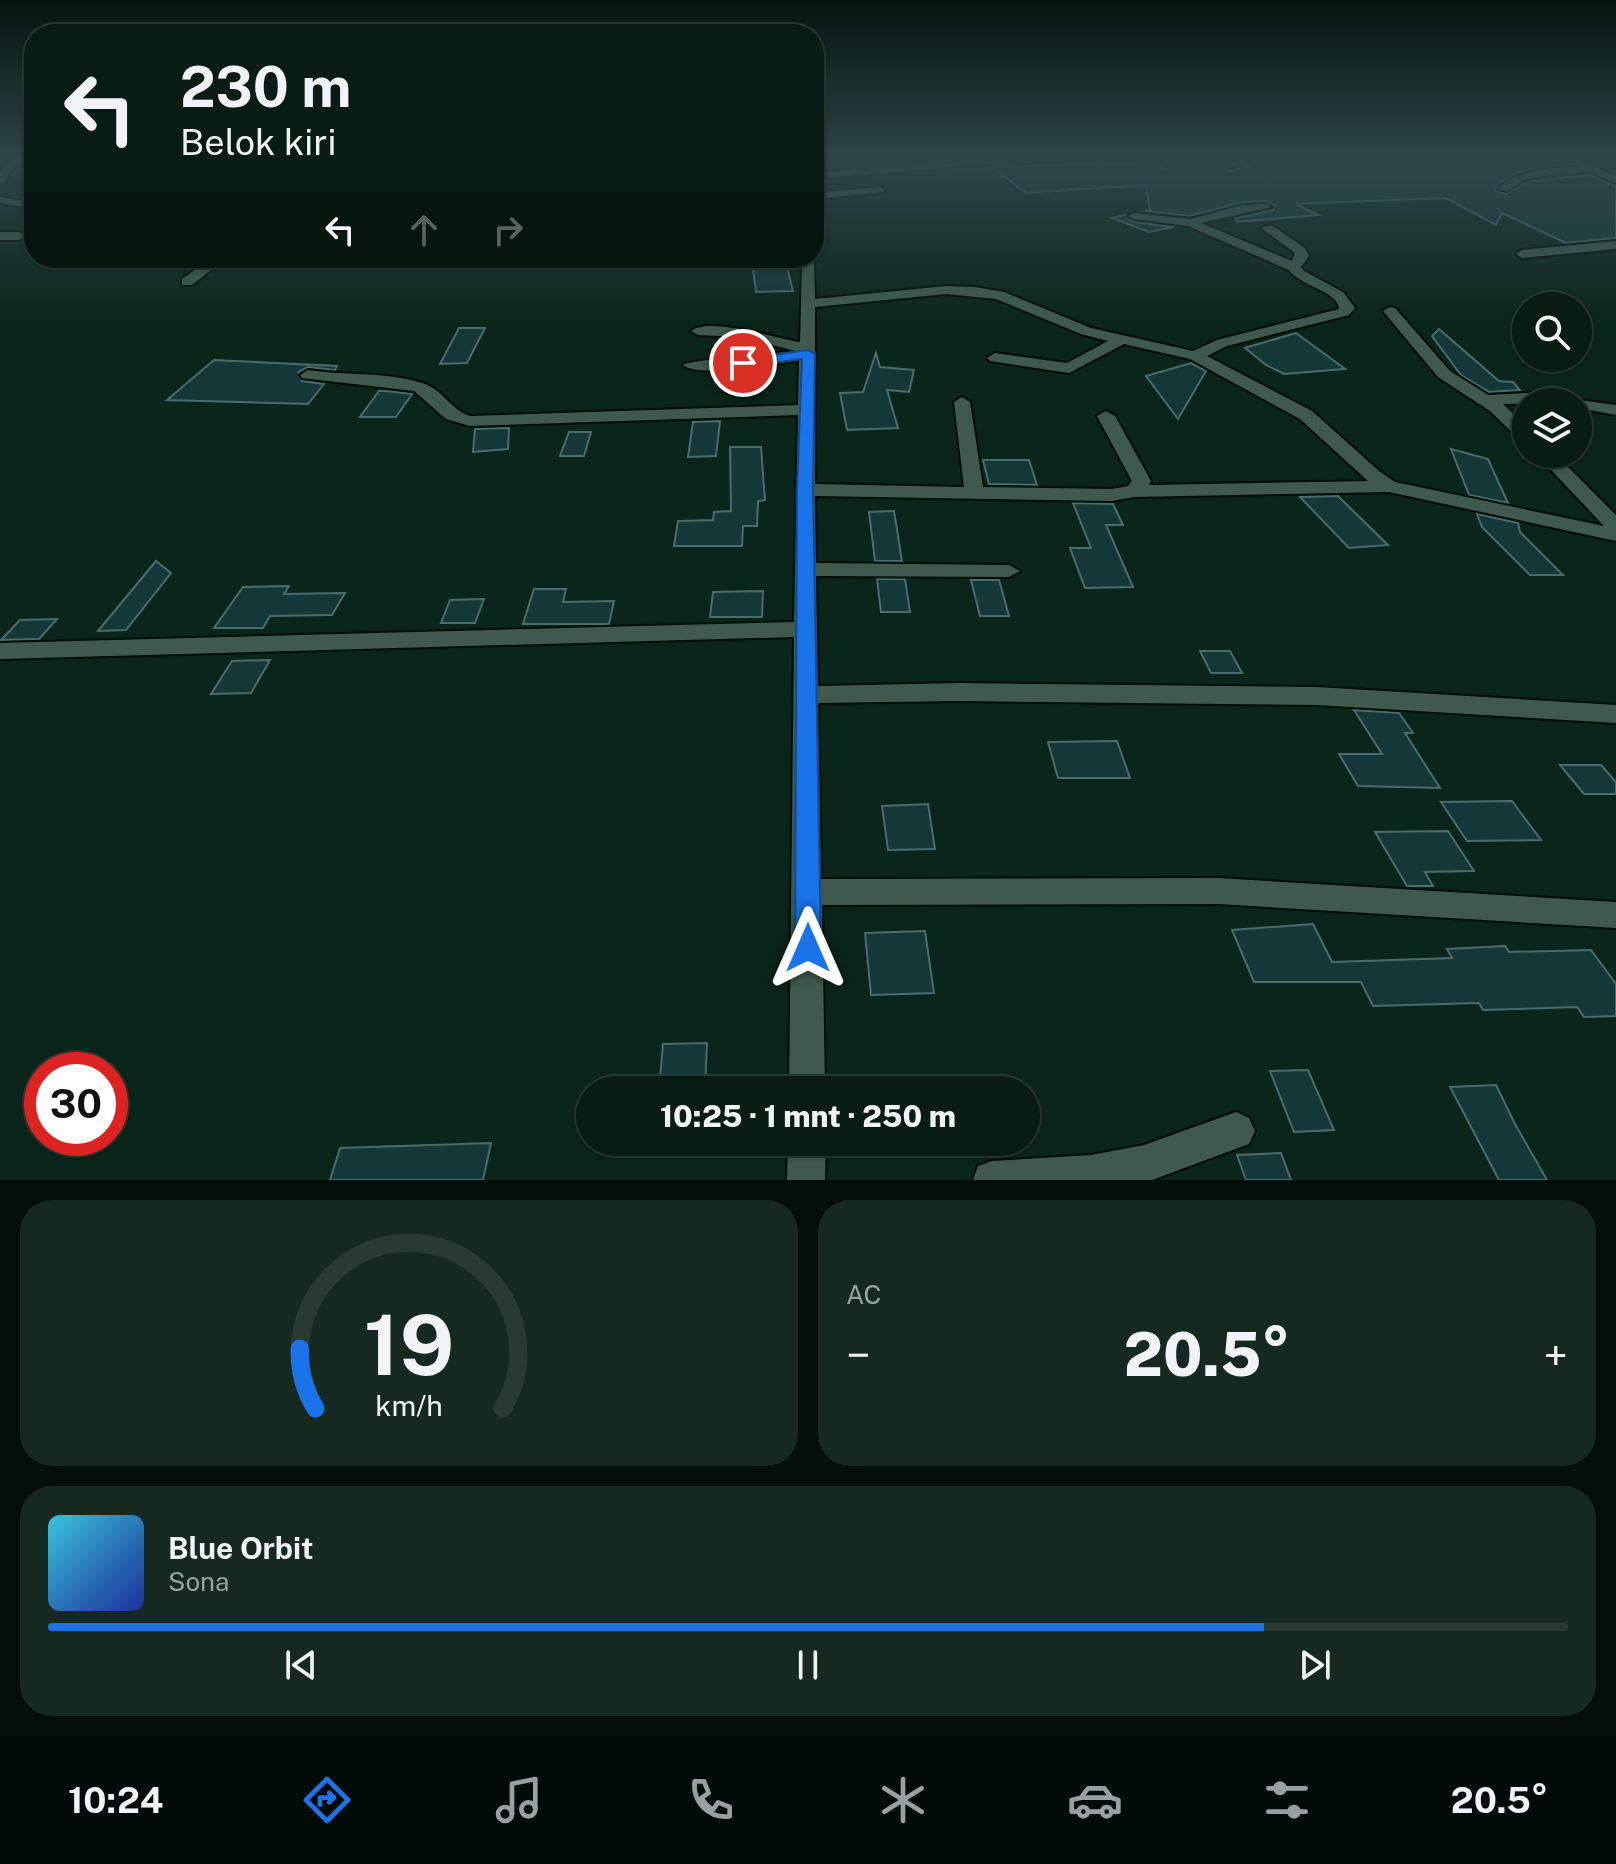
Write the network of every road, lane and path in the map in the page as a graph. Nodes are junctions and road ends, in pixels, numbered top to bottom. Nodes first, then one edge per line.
1 (1217, 214) edge
2 (1134, 216) dead end
3 (1190, 223) junction
4 (1267, 228) dead end
5 (0, 236) edge
6 (19, 236) dead end
7 (1616, 245) edge
8 (1522, 254) dead end
9 (1294, 267) junction
10 (206, 268) edge
11 (808, 268) edge
12 (187, 282) dead end
13 (806, 304) junction
14 (1390, 311) dead end
15 (698, 331) dead end
16 (1121, 340) junction
17 (809, 350) junction
18 (1195, 356) junction
19 (995, 358) dead end
20 (691, 365) dead end
21 (308, 375) dead end
22 (1512, 399) edge
23 (1486, 400) junction
24 (962, 402) dead end
25 (1592, 406) edge
26 (807, 410) junction
27 (1616, 410) edge
28 (1106, 416) dead end
29 (1512, 423) edge
30 (1559, 468) edge
31 (1389, 486) junction
32 (805, 490) junction
33 (974, 491) junction
34 (1134, 491) junction
35 (1616, 527) edge
36 (1616, 535) edge
37 (806, 569) junction
38 (1009, 571) dead end
39 (806, 629) junction
40 (0, 651) edge
41 (807, 695) junction
42 (1616, 714) edge
43 (809, 892) junction
44 (1616, 915) edge
45 (807, 1076) edge
46 (1236, 1131) dead end
47 (807, 1156) edge
48 (806, 1180) edge
49 (992, 1180) edge

1 - 3 street
2 - 3 street
3 - 9 street
4 - 9 street
5 - 6 street
7 - 8 street
9 - 18 street
10 - 12 street
11 - 13 street
13 - 16 street
13 - 17 street
14 - 23 street
15 - 17 street
16 - 18 street
16 - 19 street
17 - 20 street
17 - 26 street
18 - 31 street
21 - 26 street
22 - 23 street
23 - 29 street
24 - 33 street
25 - 27 street
26 - 32 street
28 - 34 street
30 - 35 street
31 - 34 street
31 - 36 street
32 - 33 street
32 - 37 street
33 - 34 street
37 - 38 street
37 - 39 street
39 - 40 street
39 - 41 street
41 - 42 street
41 - 43 street
43 - 44 street
43 - 45 street
46 - 49 street
47 - 48 street

